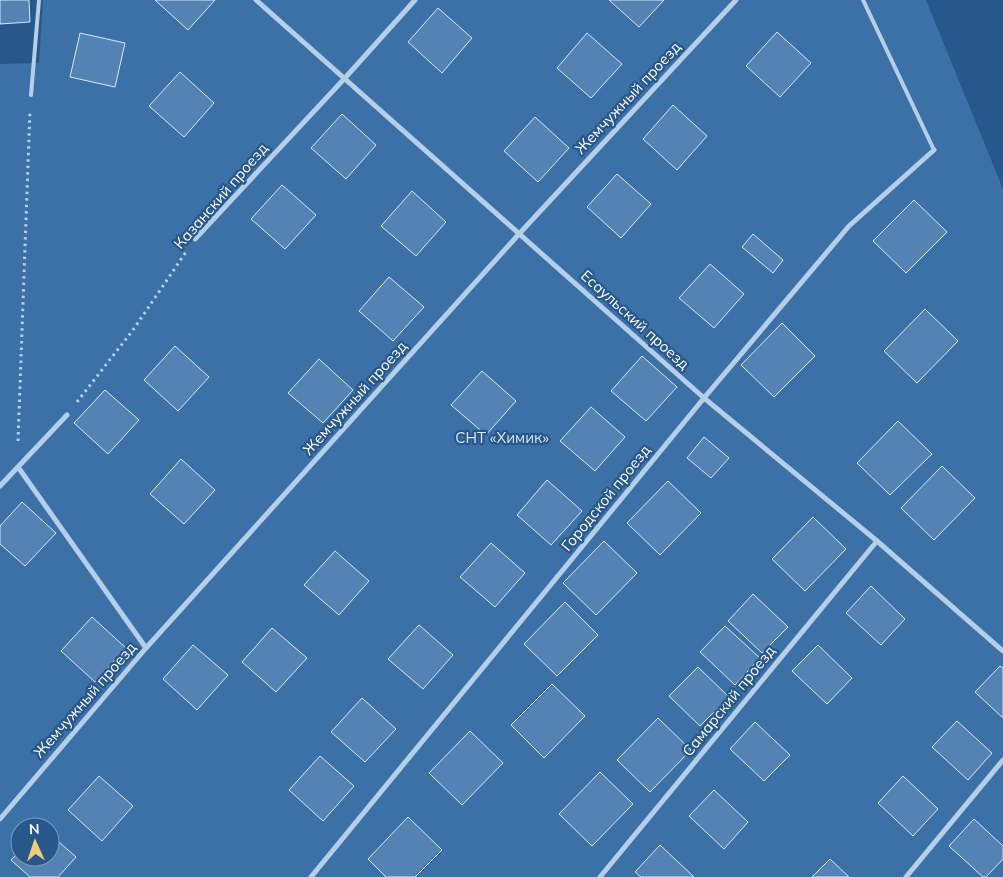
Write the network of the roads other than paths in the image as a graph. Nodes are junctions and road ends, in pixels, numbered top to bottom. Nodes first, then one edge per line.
1 (39, 0) edge
2 (256, 0) edge
3 (415, 0) edge
4 (736, 0) edge
5 (863, 0) edge
6 (344, 78) junction
7 (31, 95) road end
8 (934, 150) joint
9 (519, 234) junction
10 (195, 239) road end
11 (704, 398) junction
12 (67, 415) road end
13 (18, 467) junction
14 (0, 486) edge
15 (877, 540) junction
16 (146, 648) junction
17 (1003, 650) edge
18 (1003, 760) edge
19 (0, 818) edge
20 (311, 877) edge
21 (600, 877) edge
22 (906, 877) edge

1 - 7 lane
2 - 6 street, Есаульский проезд
3 - 6 street, Казанский проезд
4 - 9 street, Жемчужный проезд
5 - 8 lane
6 - 9 street, Есаульский проезд
6 - 10 street, Казанский проезд
8 - 11 street, Городской проезд
9 - 11 street, Есаульский проезд
9 - 16 street, Жемчужный проезд
11 - 15 street, Есаульский проезд
11 - 20 street, Городской проезд
12 - 13 street
13 - 14 street
13 - 16 street
15 - 17 street, Есаульский проезд
15 - 21 street, Самарский проезд
16 - 19 street, Жемчужный проезд
18 - 22 street

